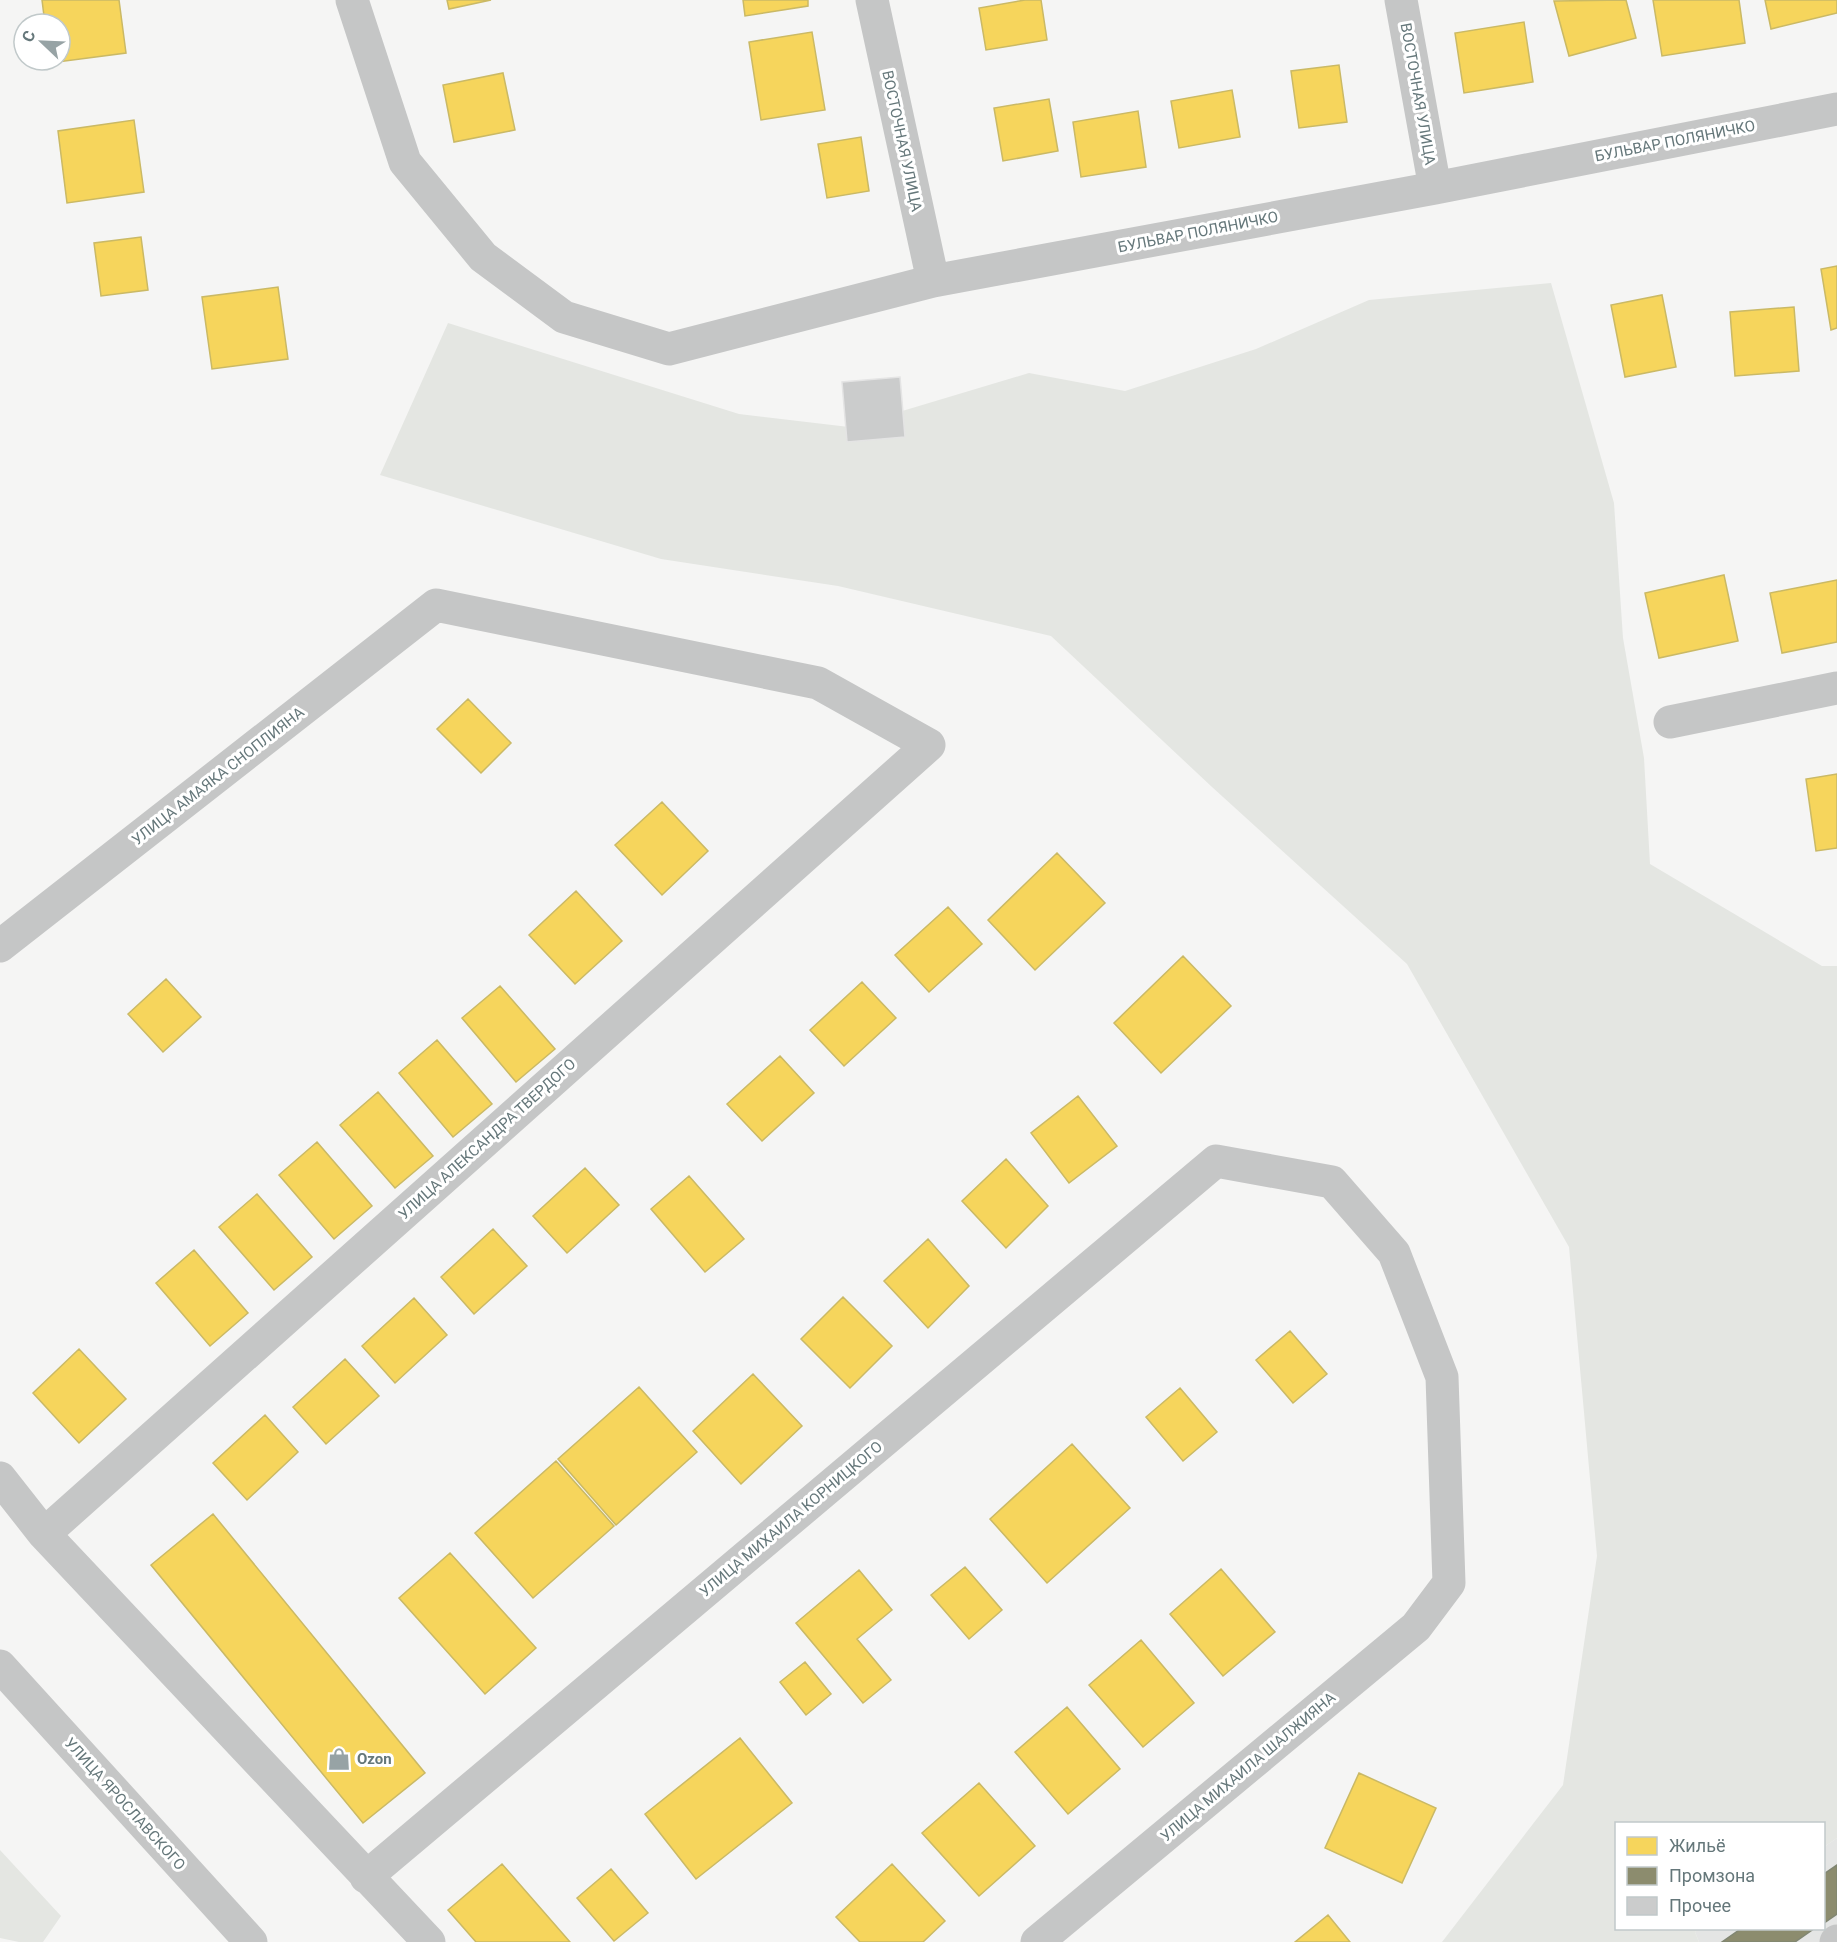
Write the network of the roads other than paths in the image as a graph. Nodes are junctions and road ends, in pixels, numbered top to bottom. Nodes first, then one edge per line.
1 (352, 0) edge
2 (872, 0) edge
3 (1401, 0) edge
4 (1837, 109) edge
5 (1435, 188) junction
6 (933, 281) junction
7 (1837, 688) edge
8 (1670, 722) dead end
9 (929, 745) joint
10 (0, 946) edge
11 (0, 1478) edge
12 (44, 1534) junction
13 (1449, 1583) joint
14 (0, 1666) edge
15 (366, 1877) junction
16 (251, 1942) edge
17 (429, 1942) edge
18 (1036, 1942) edge

1 - 6 street, БУЛЬВАР ПОЛЯНИЧКО
2 - 6 street, ВОСТОЧНАЯ УЛИЦА
3 - 5 street, ВОСТОЧНАЯ УЛИЦА
4 - 5 street, БУЛЬВАР ПОЛЯНИЧКО
5 - 6 street, БУЛЬВАР ПОЛЯНИЧКО
7 - 8 street
9 - 10 street, УЛИЦА АМАЯКА СНОПЛИЯНА
9 - 12 street, УЛИЦА АЛЕКСАНДРА ТВЕРДОГО
11 - 12 street
12 - 15 street
13 - 15 street, УЛИЦА МИХАИЛА КОРНИЦКОГО
13 - 18 street, УЛИЦА МИХАИЛА ШАЛЖИЯНА
14 - 16 street, УЛИЦА ЯРОСЛАВСКОГО
15 - 17 street

